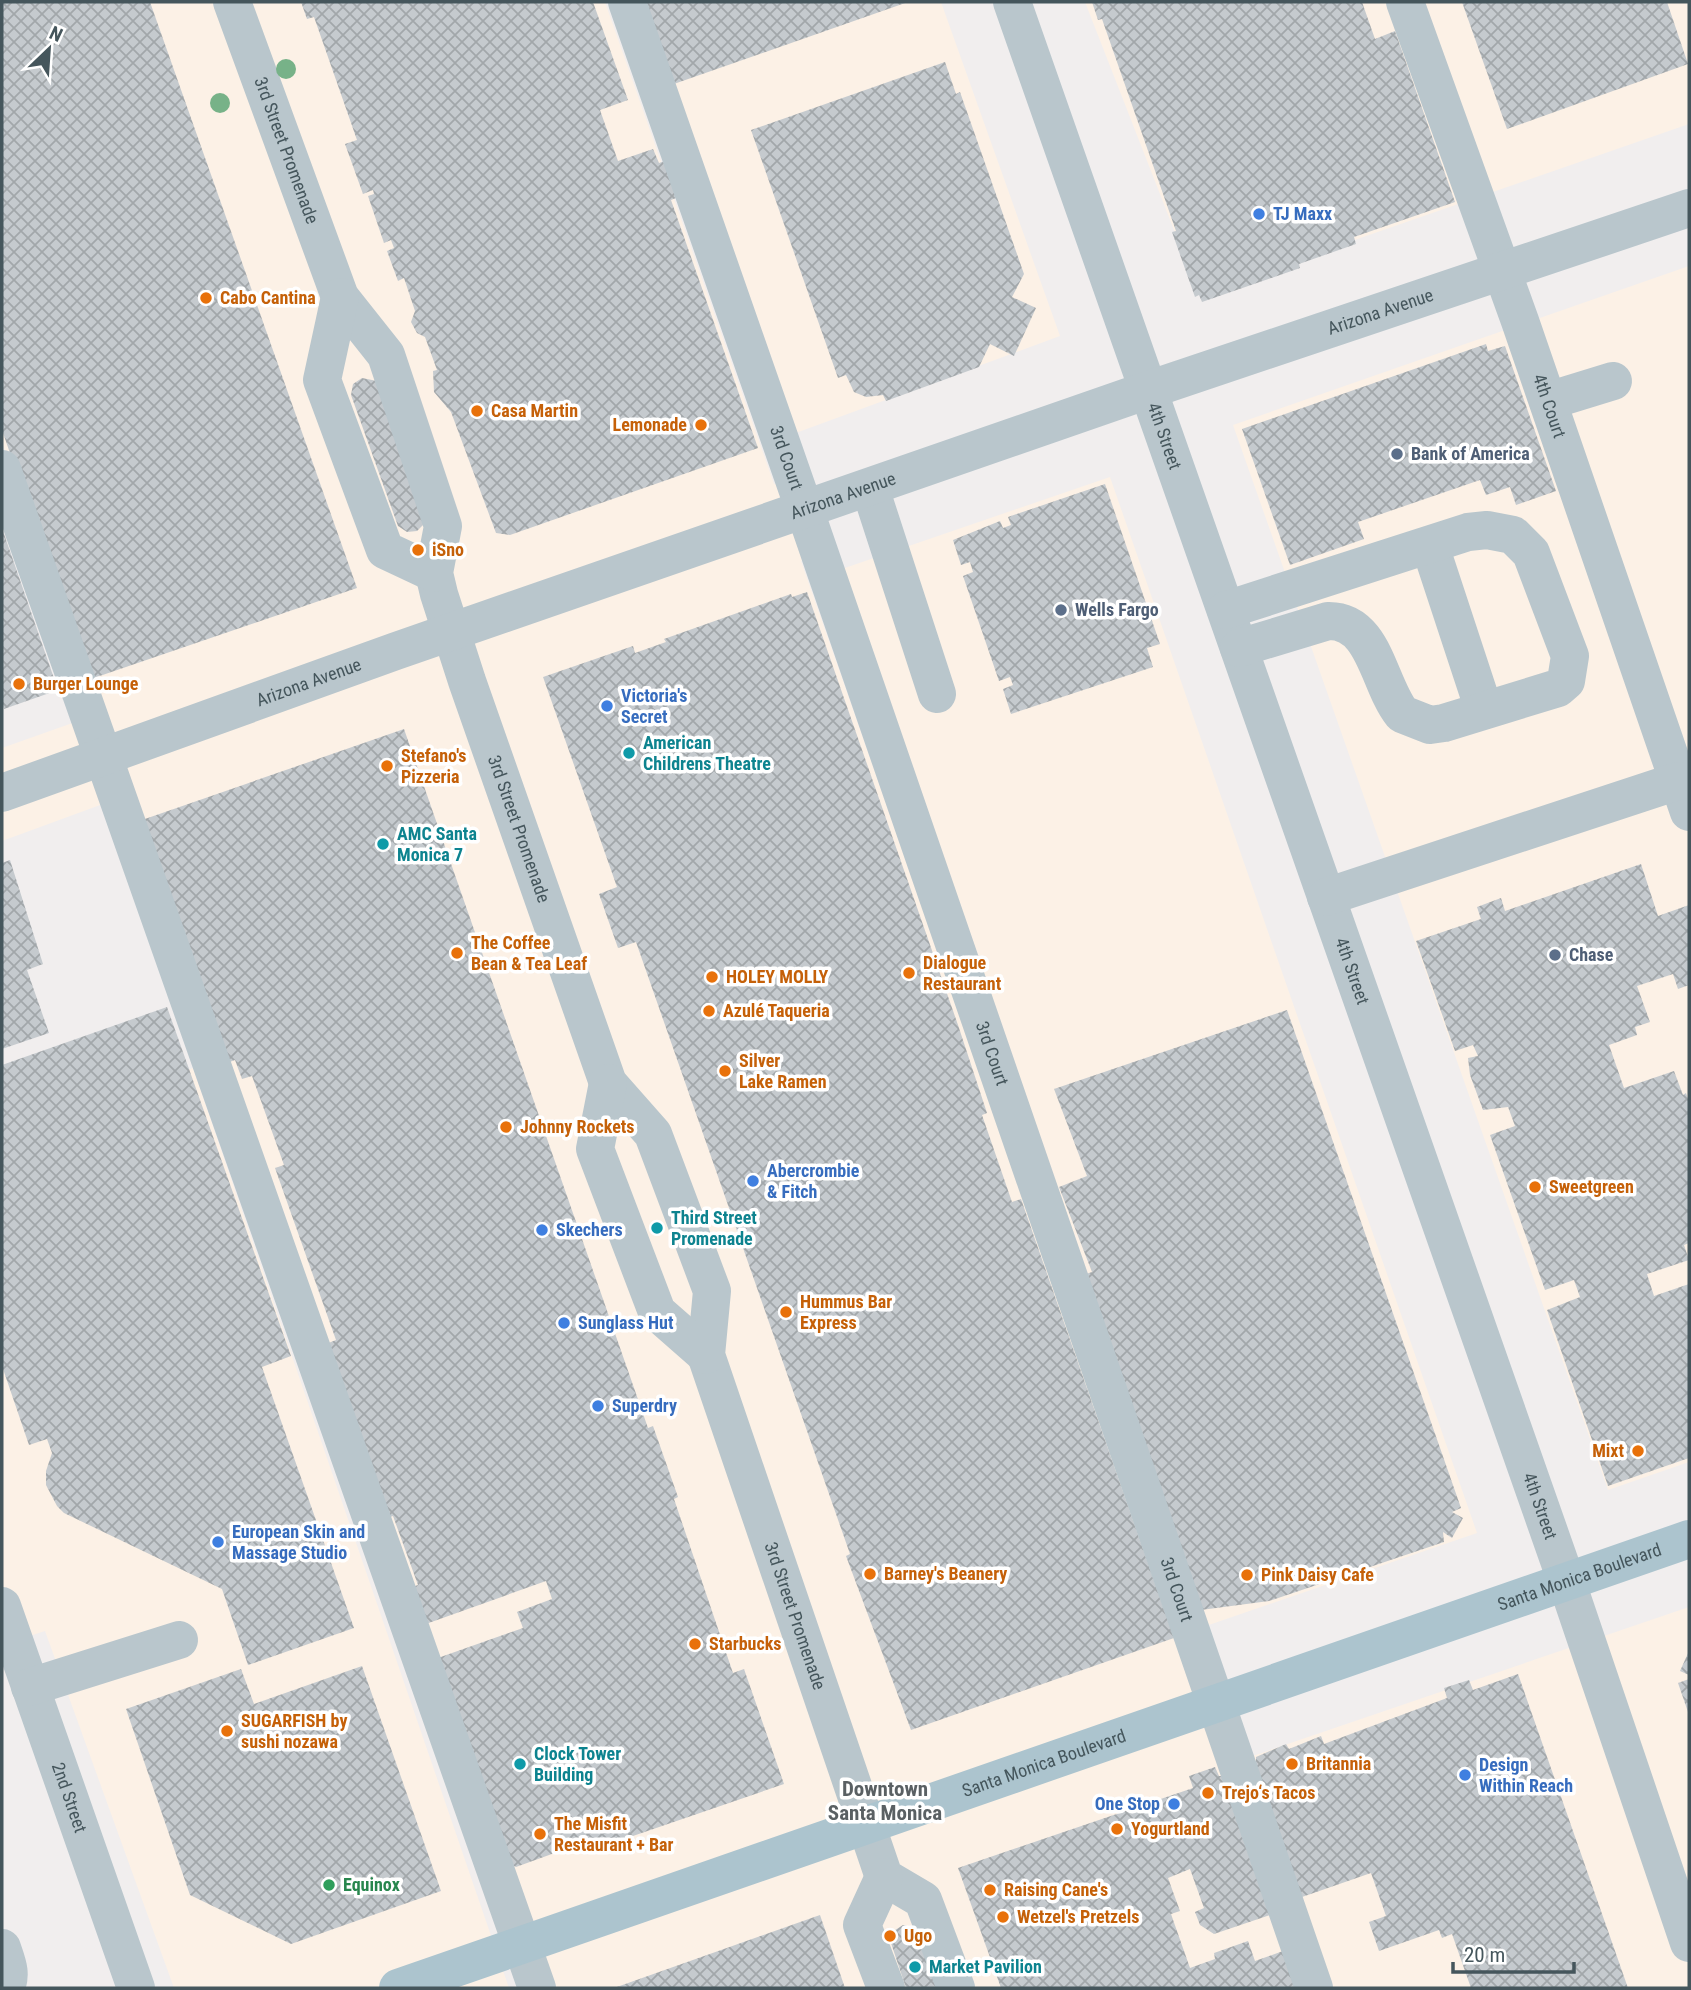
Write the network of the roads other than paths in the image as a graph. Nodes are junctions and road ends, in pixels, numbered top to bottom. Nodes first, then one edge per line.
1 (232, 2) edge
2 (627, 2) edge
3 (1012, 2) edge
4 (1405, 2) edge
5 (1689, 208) edge
6 (1502, 271) junction
7 (340, 297) junction
8 (1613, 380) dead end
9 (1148, 390) junction
10 (1548, 401) junction
11 (2, 469) edge
12 (870, 488) junction
13 (805, 511) junction
14 (1430, 545) junction
15 (434, 573) junction
16 (1226, 610) junction
17 (452, 632) junction
18 (1239, 648) junction
19 (937, 694) dead end
20 (1484, 710) junction
21 (1675, 726) edge
22 (102, 756) junction
23 (2, 793) edge
24 (1684, 797) edge
25 (1326, 897) junction
26 (608, 1083) junction
27 (706, 1355) junction
28 (1689, 1539) edge
29 (1567, 1583) junction
30 (2, 1606) edge
31 (179, 1640) dead end
32 (30, 1687) junction
33 (1214, 1705) junction
34 (866, 1826) junction
35 (884, 1877) junction
36 (1689, 1943) edge
37 (522, 1945) junction
38 (2, 1948) edge
39 (6, 1988) edge
40 (136, 1988) edge
41 (398, 1988) edge
42 (537, 1988) edge
43 (886, 1988) edge
44 (956, 1988) edge
45 (1314, 1988) edge

1 - 7 street, 3rd Street Promenade
2 - 13 street, 3rd Court
3 - 9 street, 4th Street
4 - 6 street, 4th Court
5 - 6 street, Arizona Avenue
6 - 9 street, Arizona Avenue
6 - 10 street, 4th Court
7 - 15 street, 3rd Street Promenade
7 - 15 street
8 - 10 street
9 - 12 street, Arizona Avenue
9 - 16 street, 4th Street
10 - 21 street, 4th Court
11 - 22 street
12 - 13 street, Arizona Avenue
12 - 19 street
13 - 17 street, Arizona Avenue
13 - 33 street, 3rd Court
14 - 16 street
14 - 20 street
14 - 20 street
15 - 17 street, 3rd Street Promenade
16 - 18 street, 4th Street
17 - 22 street, Arizona Avenue
17 - 26 street, 3rd Street Promenade
18 - 20 street
18 - 25 street, 4th Street
21 - 24 street, 4th Court
22 - 23 street, Arizona Avenue
22 - 37 street
24 - 25 street
25 - 29 street, 4th Street
26 - 27 street, 3rd Street Promenade
26 - 27 street, 3rd Street Promenade
27 - 34 street, 3rd Street Promenade
28 - 29 main road, Santa Monica Boulevard
29 - 33 main road, Santa Monica Boulevard
29 - 36 street, 4th Street
30 - 32 street, 2nd Street
31 - 32 street
32 - 40 street, 2nd Street
33 - 34 main road, Santa Monica Boulevard
33 - 45 street, 3rd Court
34 - 35 street, 3rd Street Promenade
34 - 37 main road, Santa Monica Boulevard
35 - 43 street
35 - 44 street
37 - 41 main road, Santa Monica Boulevard
37 - 42 street
38 - 39 street

